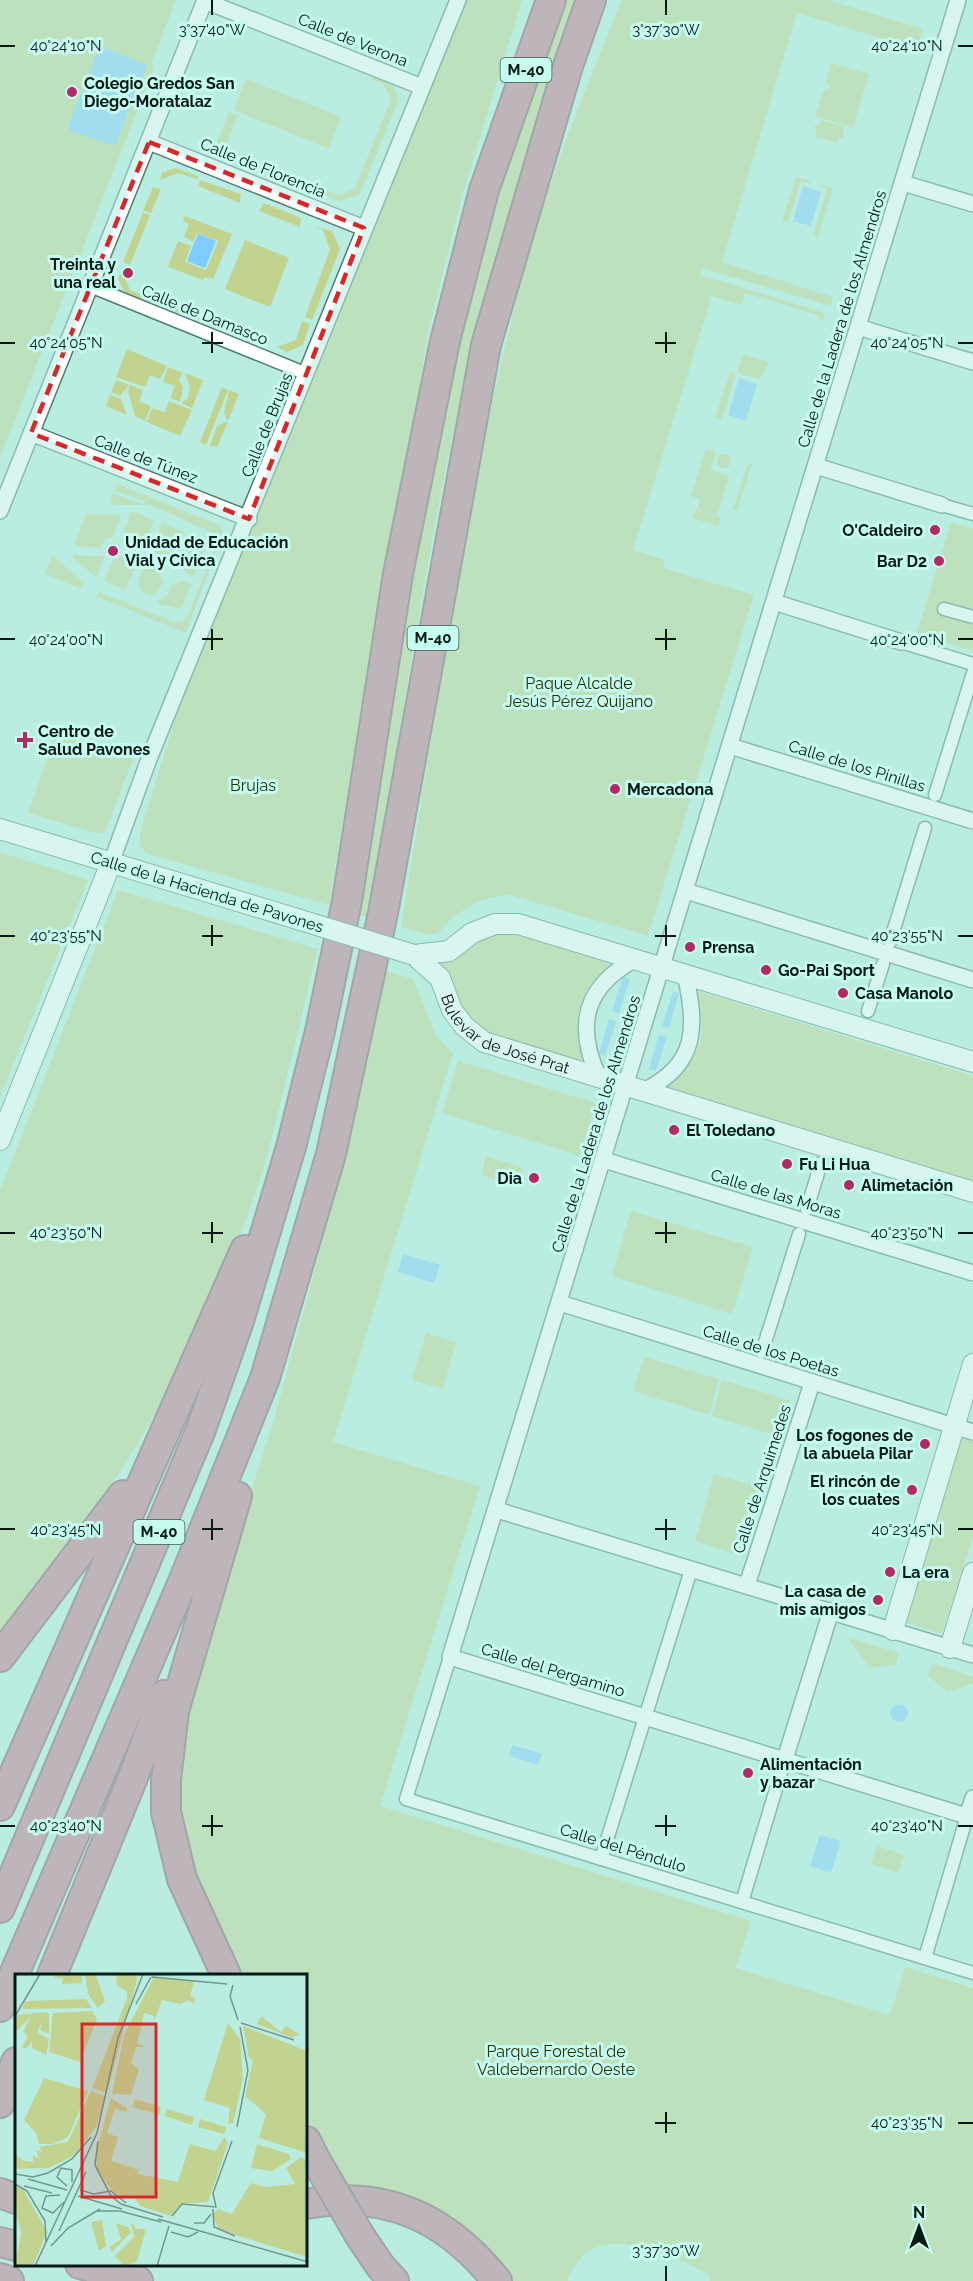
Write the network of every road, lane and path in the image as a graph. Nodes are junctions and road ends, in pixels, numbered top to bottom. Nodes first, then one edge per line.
1 (205, 0) edge
2 (458, 0) edge
3 (532, 0) edge
4 (551, 0) edge
5 (591, 0) edge
6 (958, 0) edge
7 (422, 87) junction
8 (502, 140) junction
9 (149, 141) junction
10 (903, 183) junction
11 (973, 204) edge
12 (364, 228) junction
13 (90, 286) junction
14 (858, 327) junction
15 (973, 362) edge
16 (307, 374) junction
17 (31, 433) junction
18 (816, 466) junction
19 (942, 505) joint
20 (0, 511) edge
21 (973, 514) edge
22 (249, 519) junction
23 (774, 602) junction
24 (944, 609) dead end
25 (973, 616) edge
26 (901, 642) joint
27 (973, 664) edge
28 (973, 673) edge
29 (730, 746) junction
30 (935, 795) dead end
31 (973, 821) edge
32 (0, 828) edge
33 (925, 828) dead end
34 (111, 863) junction
35 (686, 891) junction
36 (890, 942) dead end
37 (414, 955) junction
38 (636, 959) junction
39 (883, 964) dead end
40 (663, 967) junction
41 (685, 974) junction
42 (973, 980) edge
43 (868, 1011) dead end
44 (973, 1062) edge
45 (598, 1076) junction
46 (624, 1084) junction
47 (645, 1090) junction
48 (0, 1140) edge
49 (291, 1147) junction
50 (604, 1160) junction
51 (821, 1163) dead end
52 (973, 1192) edge
53 (807, 1209) dead end
54 (799, 1233) dead end
55 (973, 1273) edge
56 (560, 1303) junction
57 (762, 1352) dead end
58 (973, 1364) edge
59 (265, 1378) junction
60 (812, 1383) junction
61 (954, 1426) junction
62 (973, 1432) edge
63 (155, 1453) junction
64 (497, 1510) junction
65 (224, 1536) junction
66 (691, 1570) junction
67 (973, 1573) edge
68 (747, 1586) junction
69 (831, 1611) junction
70 (893, 1630) junction
71 (950, 1648) junction
72 (973, 1655) edge
73 (0, 1657) edge
74 (450, 1657) junction
75 (645, 1717) junction
76 (784, 1759) junction
77 (973, 1798) edge
78 (0, 1806) edge
79 (970, 1817) edge
80 (601, 1859) junction
81 (742, 1902) junction
82 (0, 1908) edge
83 (925, 1958) junction
84 (973, 1973) edge
85 (52, 1974) edge
86 (226, 1974) edge
87 (0, 2007) edge
88 (15, 2065) edge
89 (15, 2087) edge
90 (0, 2103) edge
91 (0, 2109) edge
92 (310, 2150) edge
93 (0, 2192) edge
94 (15, 2194) edge
95 (15, 2199) edge
96 (308, 2204) edge
97 (0, 2242) edge
98 (15, 2246) edge
99 (84, 2266) edge
100 (0, 2278) edge
101 (9, 2281) edge
102 (138, 2281) edge
103 (394, 2281) edge
104 (497, 2281) edge

1 - 7 street, Calle de Verona
1 - 9 street
2 - 7 street, Calle de Brujas
3 - 8 highway
4 - 8 highway, M-40
5 - 59 highway, M-40
6 - 10 street, Calle de la Ladera de los Almendros
7 - 12 street, Calle de Brujas
8 - 49 highway, M-40
9 - 12 street, Calle de Florencia
9 - 13 street
10 - 11 street, Calle de la Ladera de los Almendros
10 - 14 street, Calle de la Ladera de los Almendros
12 - 16 street, Calle de Brujas
13 - 16 street, Calle de Damasco
13 - 17 street
14 - 15 street
14 - 18 street, Calle de la Ladera de los Almendros
16 - 22 street, Calle de Brujas
17 - 20 street
17 - 22 street, Calle de Túnez
18 - 19 street, Calle de la Ladera de los Almendros
18 - 23 street, Calle de la Ladera de los Almendros
19 - 21 street
22 - 34 street, Calle de Brujas
23 - 26 street
23 - 29 street, Calle de la Ladera de los Almendros
24 - 25 street
26 - 27 street
28 - 30 street
29 - 31 street, Calle de los Pinillas
29 - 35 street, Calle de la Ladera de los Almendros
32 - 34 street, Calle de la Hacienda de Pavones
33 - 36 street
34 - 37 street, Calle de la Hacienda de Pavones, bridge
34 - 48 street
35 - 40 street, Calle de la Ladera de los Almendros
35 - 42 street
37 - 38 street
37 - 45 street, Bulevar de José Prat
38 - 40 street
38 - 45 street, Calle de la Ladera de los Almendros
39 - 43 street
40 - 41 street
40 - 46 street, Calle de la Ladera de los Almendros
41 - 44 street
41 - 47 street
45 - 46 street, Bulevar de José Prat
46 - 47 street, Bulevar de José Prat
46 - 50 street, Calle de la Ladera de los Almendros
47 - 52 street, Bulevar de José Prat
49 - 63 highway
49 - 82 highway, M-40
50 - 55 street, Calle de las Moras
50 - 56 street, Calle de la Ladera de los Almendros
51 - 53 street
54 - 57 street
56 - 60 street, Calle de los Poetas
56 - 64 street, Calle de la Ladera de los Almendros
58 - 61 street
59 - 65 highway
59 - 87 highway, M-40
60 - 61 street, Calle de los Poetas
60 - 68 street, Calle de Arquímedes
61 - 62 street, Calle de los Poetas
61 - 70 street
63 - 73 highway
63 - 78 highway
64 - 66 street
64 - 74 street, Calle de la Ladera de los Almendros
65 - 85 highway
65 - 86 highway
66 - 68 street
66 - 75 street
67 - 71 street
68 - 69 street
69 - 70 street
69 - 76 street
70 - 71 street
71 - 72 street
74 - 75 street, Calle del Pergamino
74 - 80 street, Calle del Péndulo
75 - 76 street, Calle del Pergamino
75 - 80 street
76 - 79 street, Calle del Pergamino
76 - 81 street
77 - 79 street
79 - 83 street
80 - 81 street, Calle del Péndulo
81 - 83 street, Calle del Péndulo
83 - 84 street, Calle del Péndulo
88 - 90 highway
89 - 91 highway
92 - 103 highway, bridge
93 - 94 highway
93 - 95 highway
96 - 104 highway
97 - 98 highway
99 - 102 highway
100 - 101 highway

